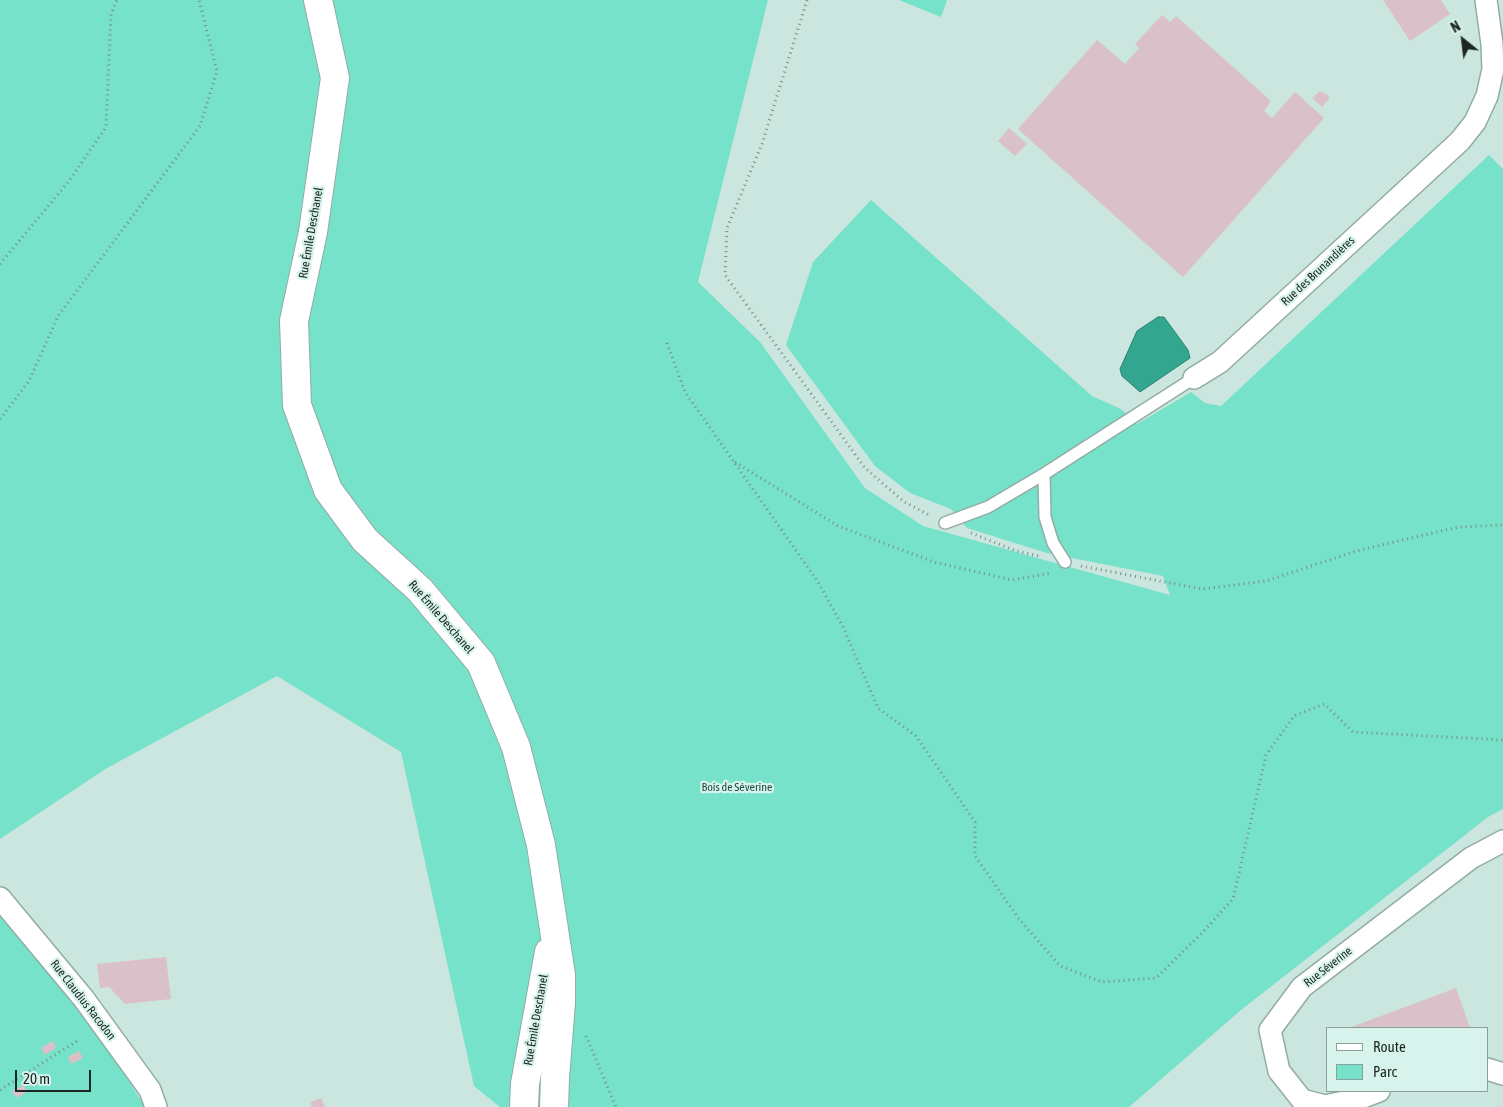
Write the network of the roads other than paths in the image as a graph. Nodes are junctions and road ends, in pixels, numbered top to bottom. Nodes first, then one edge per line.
1 (318, 0) edge
2 (1486, 0) edge
3 (1194, 378) joint
4 (1044, 474) junction
5 (945, 523) road end
6 (1062, 567) road end
7 (1503, 841) edge
8 (0, 898) edge
9 (553, 933) junction
10 (1488, 1069) edge
11 (1503, 1074) edge
12 (1376, 1092) edge
13 (156, 1107) edge
14 (524, 1107) edge
15 (554, 1107) edge

1 - 9 main road, Rue Émile Deschanel
2 - 3 street, Rue des Brunandières
3 - 4 lane, Rue des Brunandières
4 - 5 lane, Rue des Brunandières
4 - 6 lane
7 - 12 street, Rue Séverine
8 - 13 street, Rue Claudius Racodon
9 - 14 main road, Rue Émile Deschanel
9 - 15 main road, Rue Émile Deschanel
10 - 11 street

